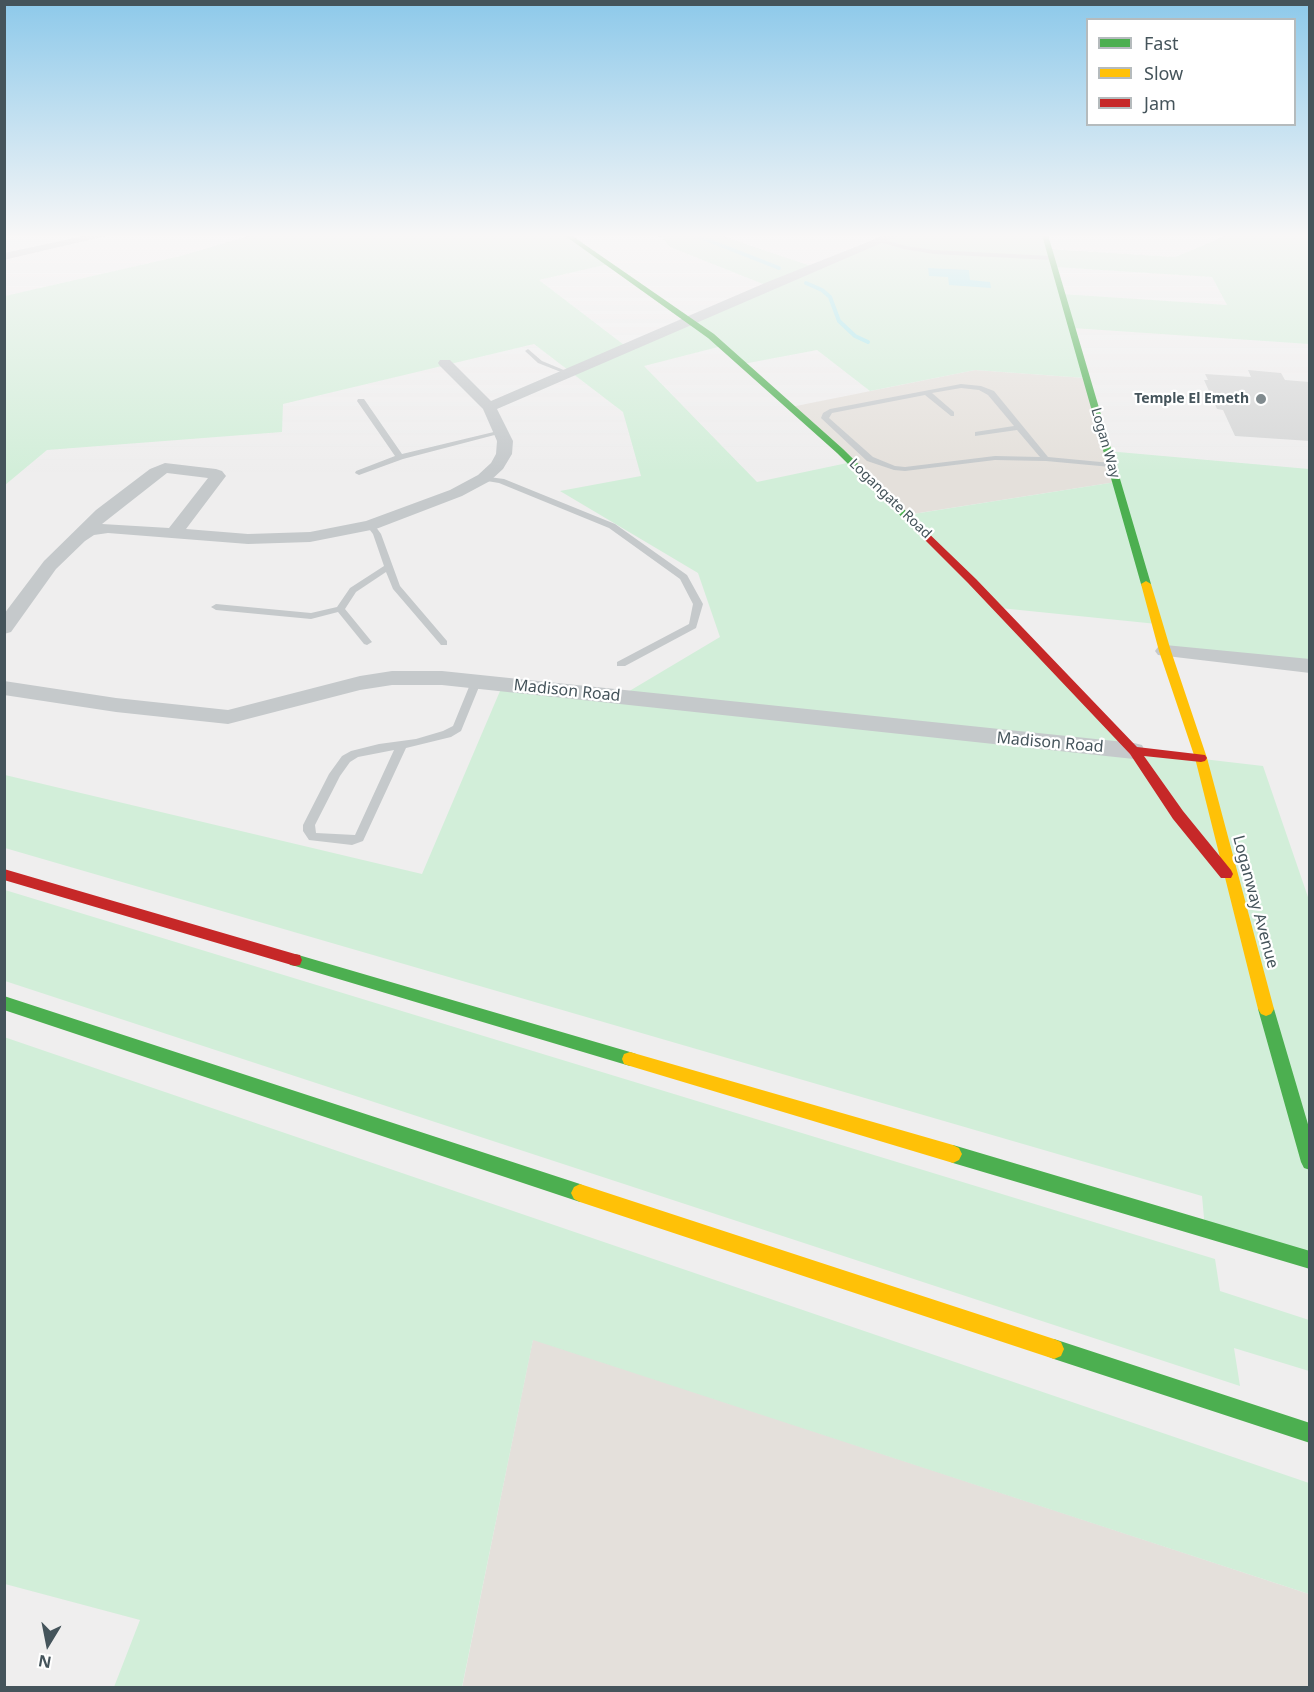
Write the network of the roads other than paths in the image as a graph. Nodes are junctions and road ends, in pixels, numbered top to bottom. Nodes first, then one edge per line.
1 (682, 314) edge
2 (707, 314) edge
3 (1067, 314) edge
4 (692, 321) junction
5 (528, 351) dead end
6 (445, 363) dead end
7 (568, 373) junction
8 (926, 392) junction
9 (361, 401) dead end
10 (489, 408) junction
11 (951, 414) dead end
12 (1019, 426) junction
13 (835, 427) junction
14 (816, 430) junction
15 (502, 432) junction
16 (978, 434) dead end
17 (400, 457) junction
18 (1046, 459) junction
19 (1111, 465) junction
20 (359, 473) dead end
21 (484, 478) junction
22 (370, 525) junction
23 (174, 533) junction
24 (75, 539) junction
25 (388, 567) junction
26 (216, 606) dead end
27 (340, 609) junction
28 (4, 628) edge
29 (368, 642) dead end
30 (444, 643) dead end
31 (1165, 651) junction
32 (621, 664) dead end
33 (1310, 666) edge
34 (476, 682) junction
35 (4, 688) edge
36 (402, 745) junction
37 (1134, 751) junction
38 (1201, 758) junction
39 (4, 874) edge
40 (1232, 881) junction
41 (4, 1003) edge
42 (1310, 1162) edge
43 (1310, 1260) edge
44 (1310, 1433) edge

1 - 4 main road, Logangate Road
2 - 4 street
3 - 19 main road, Logan Way
4 - 7 street
4 - 14 main road, Logangate Road
5 - 7 lane
6 - 10 street
7 - 10 street
8 - 11 lane
8 - 12 lane
8 - 13 lane
9 - 17 lane
10 - 15 street
12 - 16 lane
12 - 18 lane
13 - 14 lane
13 - 18 lane
14 - 37 main road, Logangate Road
15 - 17 lane
15 - 21 street
17 - 20 lane
18 - 19 lane
19 - 31 main road, Logan Way
21 - 22 street
21 - 32 lane
22 - 23 street
22 - 25 lane
23 - 24 street
23 - 24 street
24 - 28 street
25 - 27 lane
25 - 30 lane
26 - 27 lane
27 - 29 lane
31 - 33 street
31 - 38 main road, Loganway Avenue
34 - 35 street, Madison Road
34 - 36 lane
34 - 37 street, Madison Road
36 - 36 lane
37 - 38 main road
37 - 40 main road, Logangate Road
38 - 40 main road, Loganway Avenue
39 - 43 main road
40 - 42 main road, Loganway Avenue
41 - 44 main road

